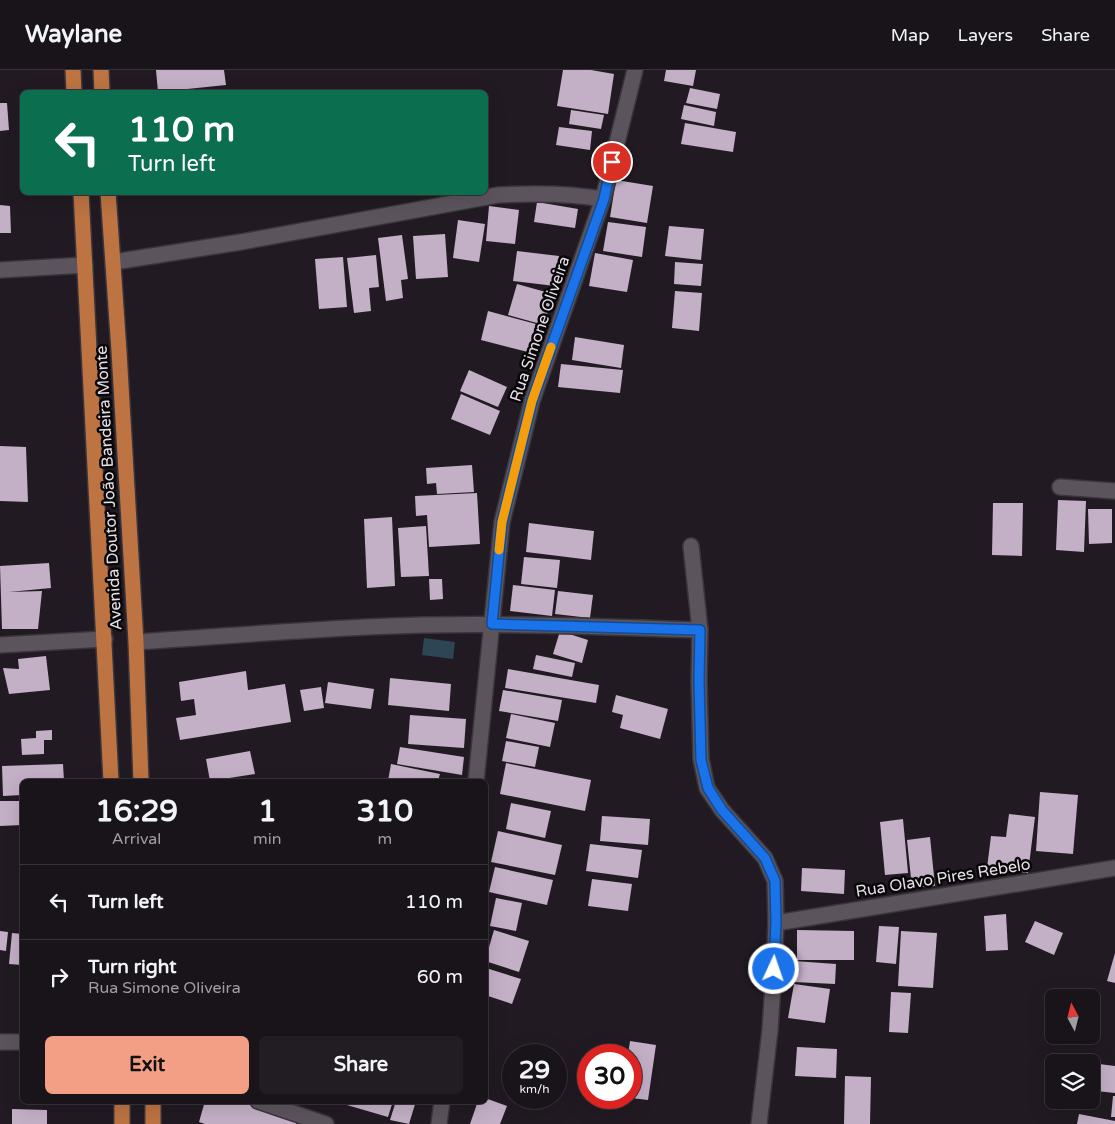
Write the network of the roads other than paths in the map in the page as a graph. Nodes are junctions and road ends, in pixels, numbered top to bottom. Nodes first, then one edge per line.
1 (73, 70) edge
2 (101, 70) edge
3 (635, 70) edge
4 (74, 90) edge
5 (102, 90) edge
6 (81, 195) edge
7 (108, 195) edge
8 (604, 199) junction
9 (114, 262) junction
10 (85, 265) junction
11 (0, 270) edge
12 (1060, 488) dead end
13 (1115, 491) edge
14 (691, 546) dead end
15 (492, 624) junction
16 (700, 630) junction
17 (105, 639) junction
18 (136, 642) junction
19 (0, 645) edge
20 (111, 779) edge
21 (142, 779) edge
22 (476, 779) edge
23 (1115, 868) edge
24 (776, 922) junction
25 (0, 1042) edge
26 (20, 1042) edge
27 (122, 1104) edge
28 (153, 1104) edge
29 (267, 1104) edge
30 (442, 1104) edge
31 (122, 1124) edge
32 (153, 1124) edge
33 (326, 1124) edge
34 (439, 1124) edge
35 (759, 1124) edge

1 - 4 main road
2 - 5 main road
3 - 8 street, Rua Simone Oliveira
6 - 10 main road, Avenida Doutor João Bandeira Monte
7 - 9 main road, Avenida Doutor João Bandeira Monte
8 - 9 street
8 - 15 street, Rua Simone Oliveira
9 - 18 main road, Avenida Doutor João Bandeira Monte
10 - 11 street
10 - 17 main road, Avenida Doutor João Bandeira Monte
12 - 13 street
14 - 16 street
15 - 16 street
15 - 18 street
15 - 22 street, Rua Simone Oliveira
16 - 24 street
17 - 19 street
17 - 20 main road, Avenida Doutor João Bandeira Monte
18 - 21 main road, Avenida Doutor João Bandeira Monte
23 - 24 street, Rua Olavo Pires Rebelo
24 - 35 street
25 - 26 street
27 - 31 main road
28 - 32 main road
29 - 33 street
30 - 34 street

